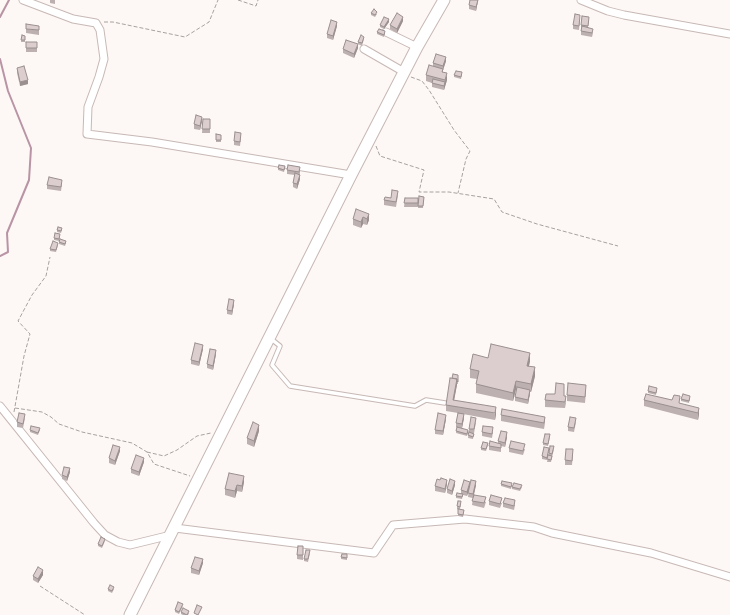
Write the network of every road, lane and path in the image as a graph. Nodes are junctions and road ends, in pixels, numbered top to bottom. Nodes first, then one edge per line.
1 (24, 0) edge
2 (218, 0) edge
3 (238, 0) edge
4 (258, 0) edge
5 (444, 0) edge
6 (581, 0) edge
7 (96, 23) junction
8 (386, 32) edge
9 (730, 34) edge
10 (417, 47) junction
11 (364, 49) dead end
12 (403, 73) junction
13 (372, 134) junction
14 (351, 174) junction
15 (458, 193) junction
16 (618, 246) dead end
17 (50, 257) dead end
18 (269, 337) junction
19 (444, 403) dead end
20 (0, 406) edge
21 (222, 432) junction
22 (147, 452) junction
23 (198, 479) junction
24 (173, 531) junction
25 (730, 577) edge
26 (40, 586) dead end
27 (85, 615) edge
28 (130, 615) edge

1 - 7 street
2 - 7 path
3 - 4 path
5 - 10 highway
6 - 9 street
7 - 14 street
8 - 10 street
10 - 12 highway
11 - 12 street
12 - 13 highway
12 - 15 path
13 - 14 highway
13 - 15 path
14 - 18 highway
15 - 16 path
17 - 22 path
18 - 19 lane
18 - 21 highway
20 - 24 street
21 - 22 path
21 - 23 highway
22 - 23 path
23 - 24 highway
24 - 25 street
24 - 28 highway
26 - 27 path

